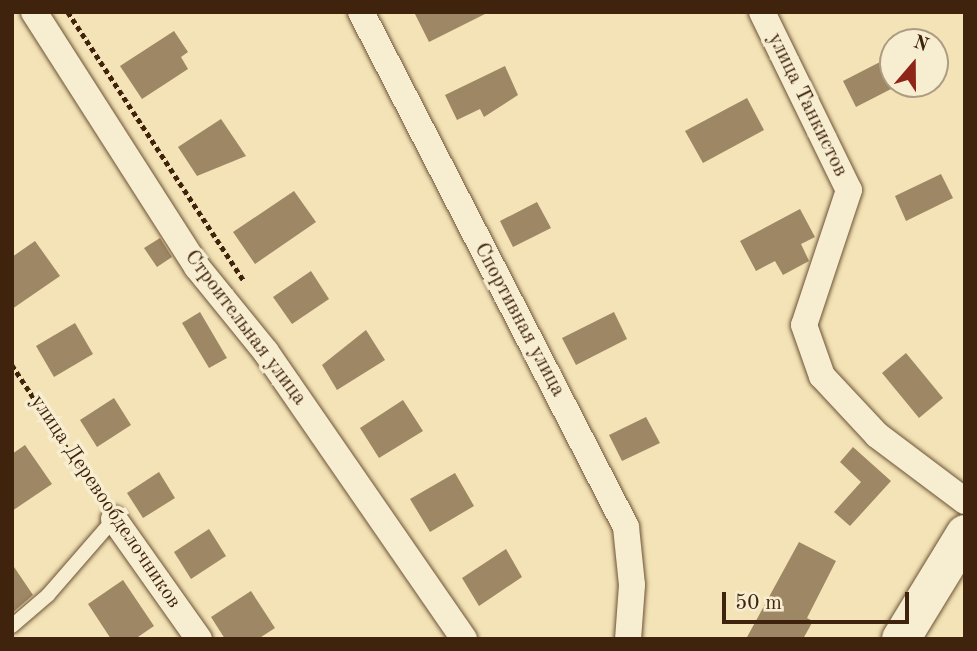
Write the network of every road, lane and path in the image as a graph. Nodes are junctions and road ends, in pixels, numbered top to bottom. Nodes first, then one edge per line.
1 (34, 12) edge
2 (361, 12) edge
3 (762, 12) edge
4 (12, 365) edge
5 (965, 501) edge
6 (114, 519) junction
7 (965, 534) edge
8 (12, 626) edge
9 (199, 639) edge
10 (464, 639) edge
11 (628, 639) edge
12 (901, 639) edge

1 - 10 street, Строительная улица
2 - 11 street, Спортивная улица
3 - 5 street, улица Танкистов
4 - 6 path, улица Деревообделочников
6 - 8 lane
6 - 9 street, улица Деревообделочников
7 - 12 street

